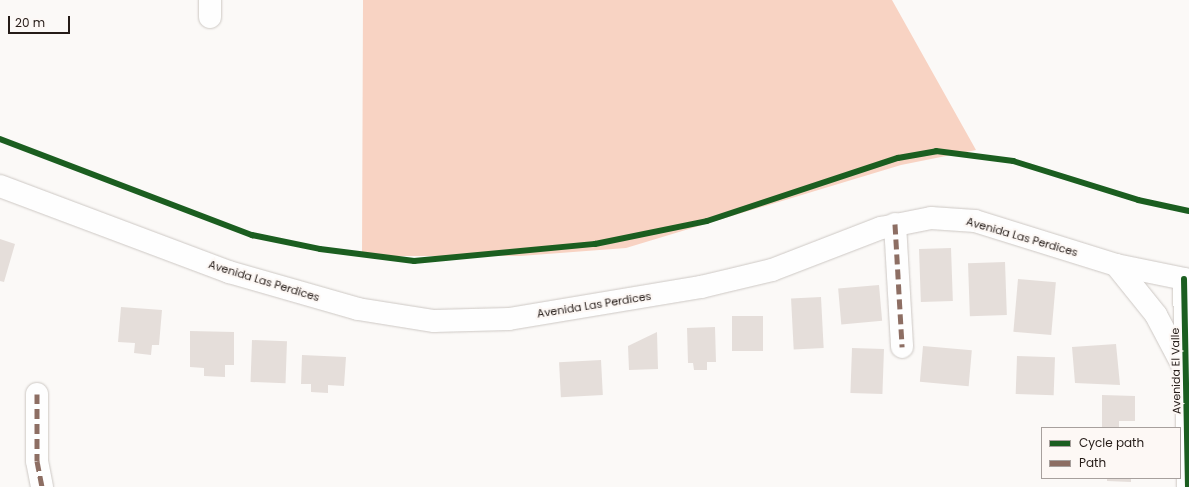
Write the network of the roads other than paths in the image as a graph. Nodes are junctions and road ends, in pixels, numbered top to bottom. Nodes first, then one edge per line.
1 (0, 186) edge
2 (895, 224) junction
3 (1116, 265) junction
4 (1187, 279) edge
5 (902, 347) dead end
6 (1186, 372) junction
7 (37, 394) dead end
8 (42, 487) edge
9 (1188, 487) edge

1 - 2 street, Avenida Las Perdices
2 - 3 street, Avenida Las Perdices
2 - 5 street
3 - 4 street, Avenida Las Perdices
3 - 6 street
4 - 6 street, Avenida El Valle
6 - 9 street, Avenida El Valle
7 - 8 street

